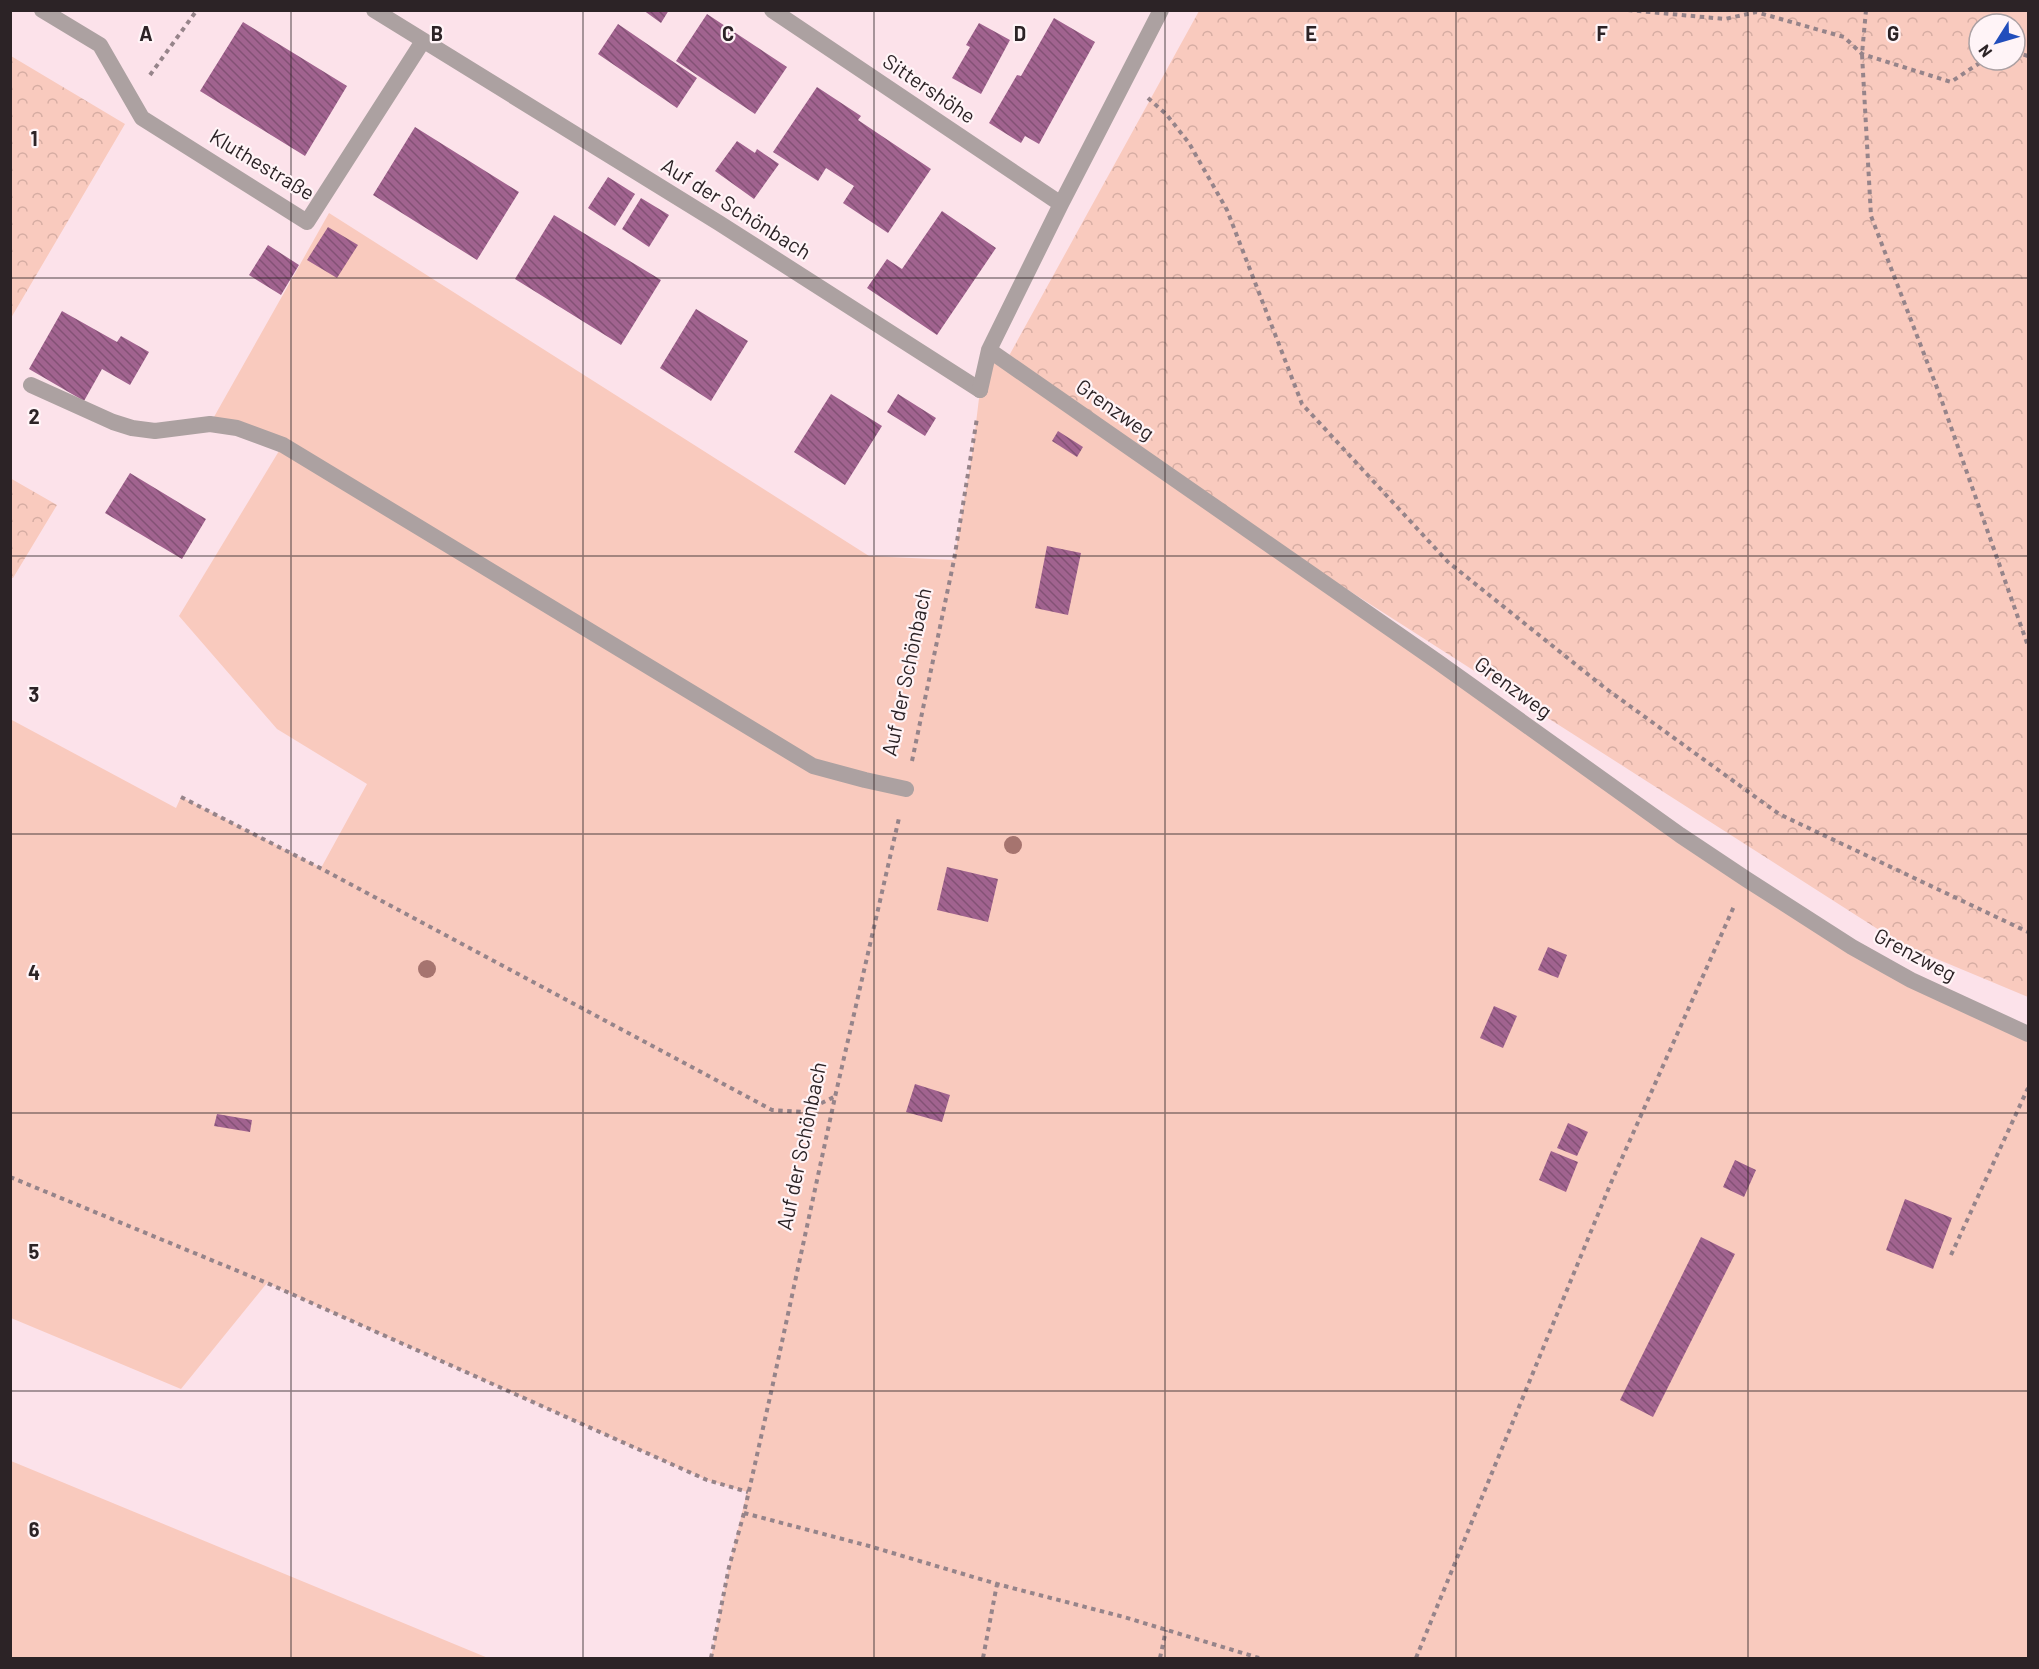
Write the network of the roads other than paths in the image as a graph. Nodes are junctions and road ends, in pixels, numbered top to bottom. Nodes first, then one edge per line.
1 (42, 10) edge
2 (374, 10) edge
3 (772, 10) edge
4 (1161, 10) edge
5 (423, 41) junction
6 (1061, 204) junction
7 (989, 350) junction
8 (31, 385) dead end
9 (906, 789) road end
10 (2028, 1034) edge

1 - 5 street, Kluthestraße
2 - 5 street, Auf der Schönbach
3 - 6 street, Sittershöhe
4 - 6 street
5 - 7 street, Auf der Schönbach
6 - 7 street
7 - 10 street, Grenzweg
8 - 9 street

